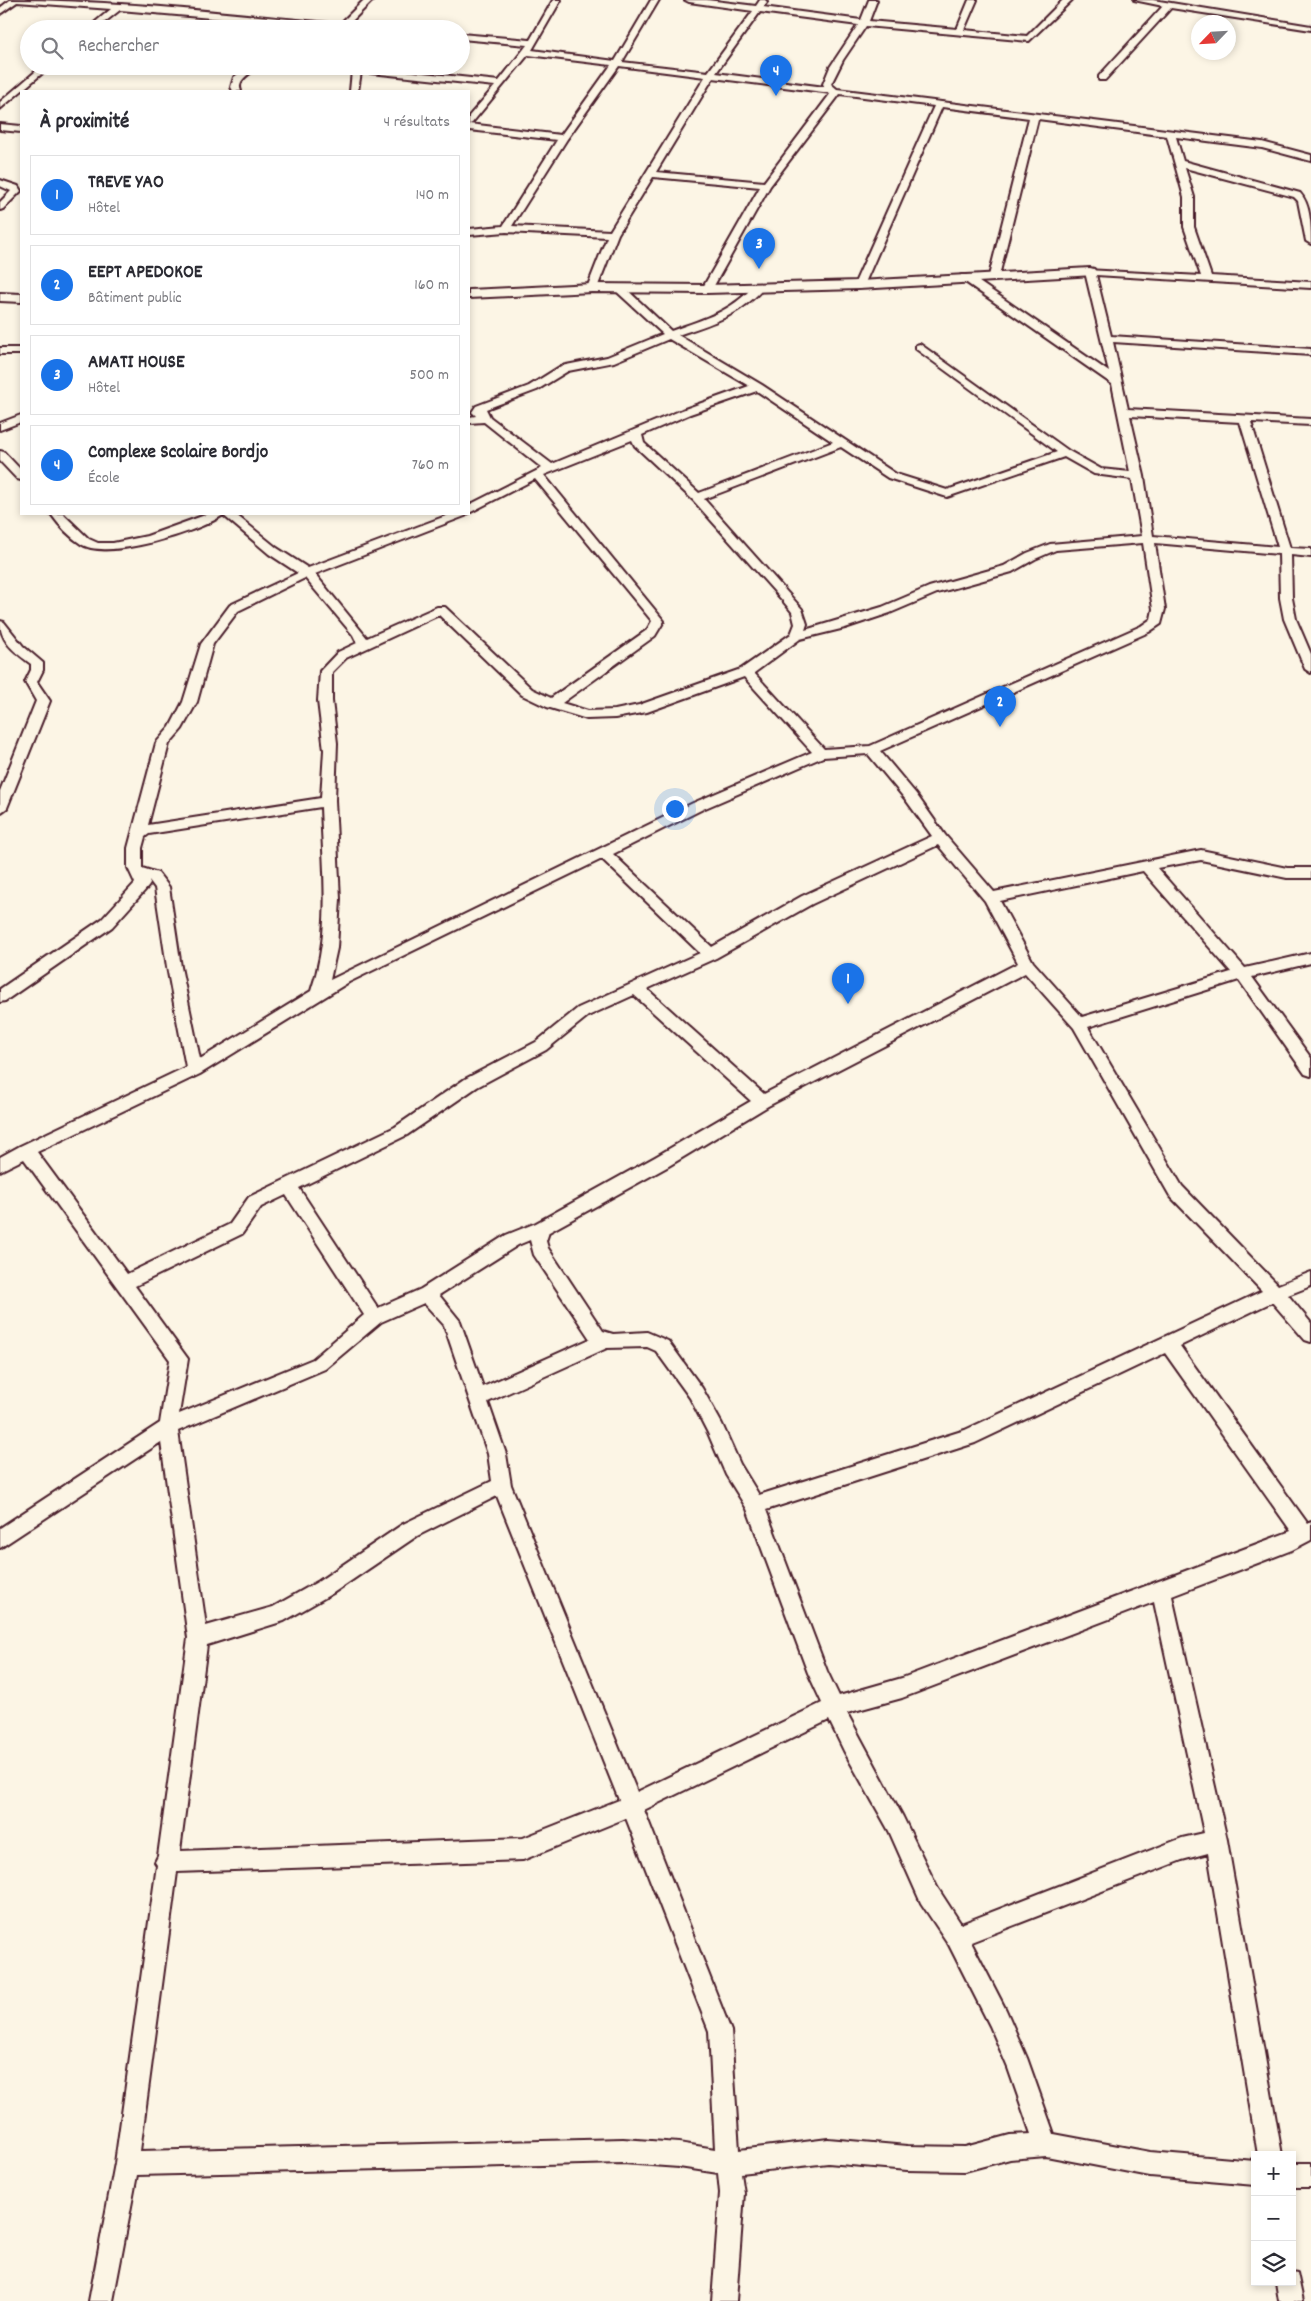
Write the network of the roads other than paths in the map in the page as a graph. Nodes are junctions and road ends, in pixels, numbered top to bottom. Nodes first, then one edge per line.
1 (16, 0) edge
2 (369, 0) edge
3 (557, 0) edge
4 (655, 0) edge
5 (689, 0) edge
6 (764, 0) edge
7 (873, 0) edge
8 (973, 0) edge
9 (1068, 0) edge
10 (1138, 0) edge
11 (204, 6) dead end
12 (1168, 6) junction
13 (117, 8) junction
14 (758, 9) junction
15 (0, 12) edge
16 (196, 13) junction
17 (102, 20) edge
18 (263, 20) edge
19 (348, 20) edge
20 (864, 23) junction
21 (1311, 28) edge
22 (960, 31) junction
23 (470, 37) edge
24 (533, 43) junction
25 (526, 52) junction
26 (618, 62) junction
27 (36, 75) edge
28 (243, 75) edge
29 (356, 75) edge
30 (415, 75) edge
31 (710, 76) junction
32 (1102, 78) dead end
33 (501, 84) junction
34 (236, 90) edge
35 (354, 90) edge
36 (836, 93) junction
37 (0, 106) edge
38 (938, 106) junction
39 (1034, 118) junction
40 (470, 119) edge
41 (0, 127) edge
42 (470, 127) edge
43 (20, 129) edge
44 (1171, 134) junction
45 (563, 138) junction
46 (1311, 158) edge
47 (1179, 163) junction
48 (650, 174) junction
49 (0, 183) edge
50 (766, 185) junction
51 (0, 208) edge
52 (506, 229) junction
53 (470, 232) edge
54 (613, 234) junction
55 (1311, 242) edge
56 (1090, 272) junction
57 (994, 276) junction
58 (965, 278) junction
59 (1207, 279) junction
60 (859, 285) junction
61 (1311, 285) edge
62 (759, 287) junction
63 (592, 288) junction
64 (619, 288) junction
65 (707, 289) junction
66 (470, 294) edge
67 (0, 297) edge
68 (20, 298) edge
69 (670, 335) junction
70 (1108, 339) junction
71 (920, 347) dead end
72 (0, 351) edge
73 (20, 351) edge
74 (1311, 352) edge
75 (1116, 382) junction
76 (758, 387) junction
77 (470, 407) edge
78 (1123, 412) junction
79 (20, 418) edge
80 (1244, 418) junction
81 (486, 419) junction
82 (470, 420) edge
83 (1311, 422) edge
84 (0, 427) edge
85 (636, 434) junction
86 (843, 442) junction
87 (1066, 453) junction
88 (0, 454) edge
89 (550, 469) junction
90 (537, 474) junction
91 (20, 476) edge
92 (1138, 476) junction
93 (697, 498) junction
94 (470, 509) edge
95 (58, 515) edge
96 (215, 515) edge
97 (229, 515) edge
98 (459, 515) edge
99 (1150, 539) junction
100 (1285, 550) junction
101 (1311, 553) edge
102 (307, 573) junction
103 (0, 625) edge
104 (796, 636) junction
105 (364, 644) junction
106 (1311, 669) edge
107 (746, 672) junction
108 (552, 704) junction
109 (872, 750) junction
110 (821, 753) junction
111 (328, 801) junction
112 (0, 808) edge
113 (139, 834) junction
114 (940, 838) junction
115 (604, 853) junction
116 (1146, 865) junction
117 (1311, 873) edge
118 (143, 884) junction
119 (991, 898) junction
120 (712, 954) junction
121 (1311, 958) edge
122 (1027, 965) junction
123 (1242, 974) junction
124 (636, 988) junction
125 (317, 995) junction
126 (0, 997) edge
127 (1079, 1024) junction
128 (194, 1070) junction
129 (1311, 1070) edge
130 (762, 1102) junction
131 (26, 1150) junction
132 (0, 1165) edge
133 (289, 1186) junction
134 (542, 1228) junction
135 (1311, 1279) edge
136 (123, 1284) junction
137 (1275, 1293) junction
138 (428, 1294) junction
139 (375, 1317) junction
140 (1311, 1335) edge
141 (604, 1341) junction
142 (1168, 1343) junction
143 (478, 1398) junction
144 (168, 1427) junction
145 (502, 1485) junction
146 (755, 1505) junction
147 (1308, 1532) edge
148 (0, 1539) edge
149 (1162, 1591) junction
150 (198, 1638) junction
151 (835, 1707) junction
152 (632, 1805) junction
153 (1216, 1840) junction
154 (166, 1862) junction
155 (957, 1936) junction
156 (1046, 2144) junction
157 (1269, 2151) edge
158 (728, 2162) junction
159 (127, 2163) junction
160 (1251, 2173) edge
161 (1311, 2174) edge
162 (1296, 2175) edge
163 (1288, 2286) edge
164 (101, 2301) edge
165 (724, 2301) edge
166 (1290, 2301) edge

1 - 13 street
1 - 15 street
2 - 19 street
3 - 24 street
4 - 26 street
5 - 14 street
6 - 14 street
7 - 20 street
8 - 22 street
9 - 22 street
10 - 12 street
11 - 16 street
12 - 21 street
12 - 32 street
13 - 16 street
13 - 17 street
14 - 20 street
14 - 31 street
16 - 18 street
20 - 22 street
20 - 36 street
23 - 24 street
24 - 25 street
25 - 26 street
25 - 33 street
26 - 31 street
26 - 45 street
27 - 37 street
28 - 34 street
29 - 35 street
30 - 33 street
31 - 36 street
31 - 48 street
33 - 40 street
36 - 38 street
36 - 50 street
38 - 39 street
38 - 60 street
39 - 44 street
39 - 57 street
41 - 43 street
42 - 45 street
44 - 46 street
44 - 47 street
45 - 52 street
47 - 55 street
47 - 59 street
48 - 50 street
48 - 54 street
49 - 51 street
50 - 65 street
52 - 53 street
52 - 54 street
54 - 63 street
56 - 57 street
56 - 59 street
56 - 70 street
57 - 58 street
58 - 60 street
58 - 75 street
59 - 61 street
60 - 62 street
62 - 65 street
62 - 69 street
63 - 64 street
63 - 66 street
64 - 65 street
64 - 69 street
67 - 68 street
69 - 76 street
69 - 81 street
70 - 74 street
70 - 75 street
71 - 87 street
72 - 73 street
75 - 78 street
76 - 85 street
76 - 86 street
77 - 81 street
78 - 80 street
78 - 92 street
79 - 84 street
80 - 83 street
80 - 100 street
81 - 82 street
81 - 89 street
85 - 89 street
85 - 93 street
86 - 87 street
86 - 93 street
87 - 92 street
88 - 91 street
89 - 90 street
90 - 94 street
90 - 108 street
92 - 99 street
93 - 104 street
95 - 96 street
97 - 102 street
98 - 102 street
99 - 100 street
99 - 104 street
99 - 109 street
100 - 101 street
100 - 106 street
102 - 105 street
102 - 113 street
103 - 112 street
104 - 107 street
105 - 108 street
105 - 111 street
107 - 108 street
107 - 110 street
109 - 110 street
109 - 114 street
110 - 115 street
111 - 113 street
111 - 125 street
113 - 118 street
114 - 119 street
114 - 120 street
115 - 120 street
115 - 125 street
116 - 117 street
116 - 119 street
116 - 123 street
118 - 126 street
118 - 128 street
119 - 122 street
120 - 124 street
121 - 123 street
122 - 127 street
122 - 130 street
123 - 127 street
123 - 129 street
124 - 130 street
124 - 133 street
125 - 128 street
127 - 137 street
128 - 131 street
130 - 134 street
131 - 132 street
131 - 136 street
133 - 136 street
133 - 139 street
134 - 138 street
134 - 141 street
135 - 137 street
136 - 144 street
137 - 140 street
137 - 142 street
138 - 139 street
138 - 143 street
139 - 144 street
141 - 143 street
141 - 146 street
142 - 146 street
142 - 147 street
143 - 145 street
144 - 148 street
144 - 150 street
145 - 150 street
145 - 152 street
146 - 151 street
147 - 149 street
149 - 151 street
149 - 153 street
150 - 154 street
151 - 152 street
151 - 155 street
152 - 154 street
152 - 158 street
153 - 155 street
153 - 157 street
154 - 159 street
155 - 156 street
156 - 158 street
156 - 160 street
158 - 159 street
158 - 165 street
159 - 164 street
161 - 162 street
163 - 166 street

